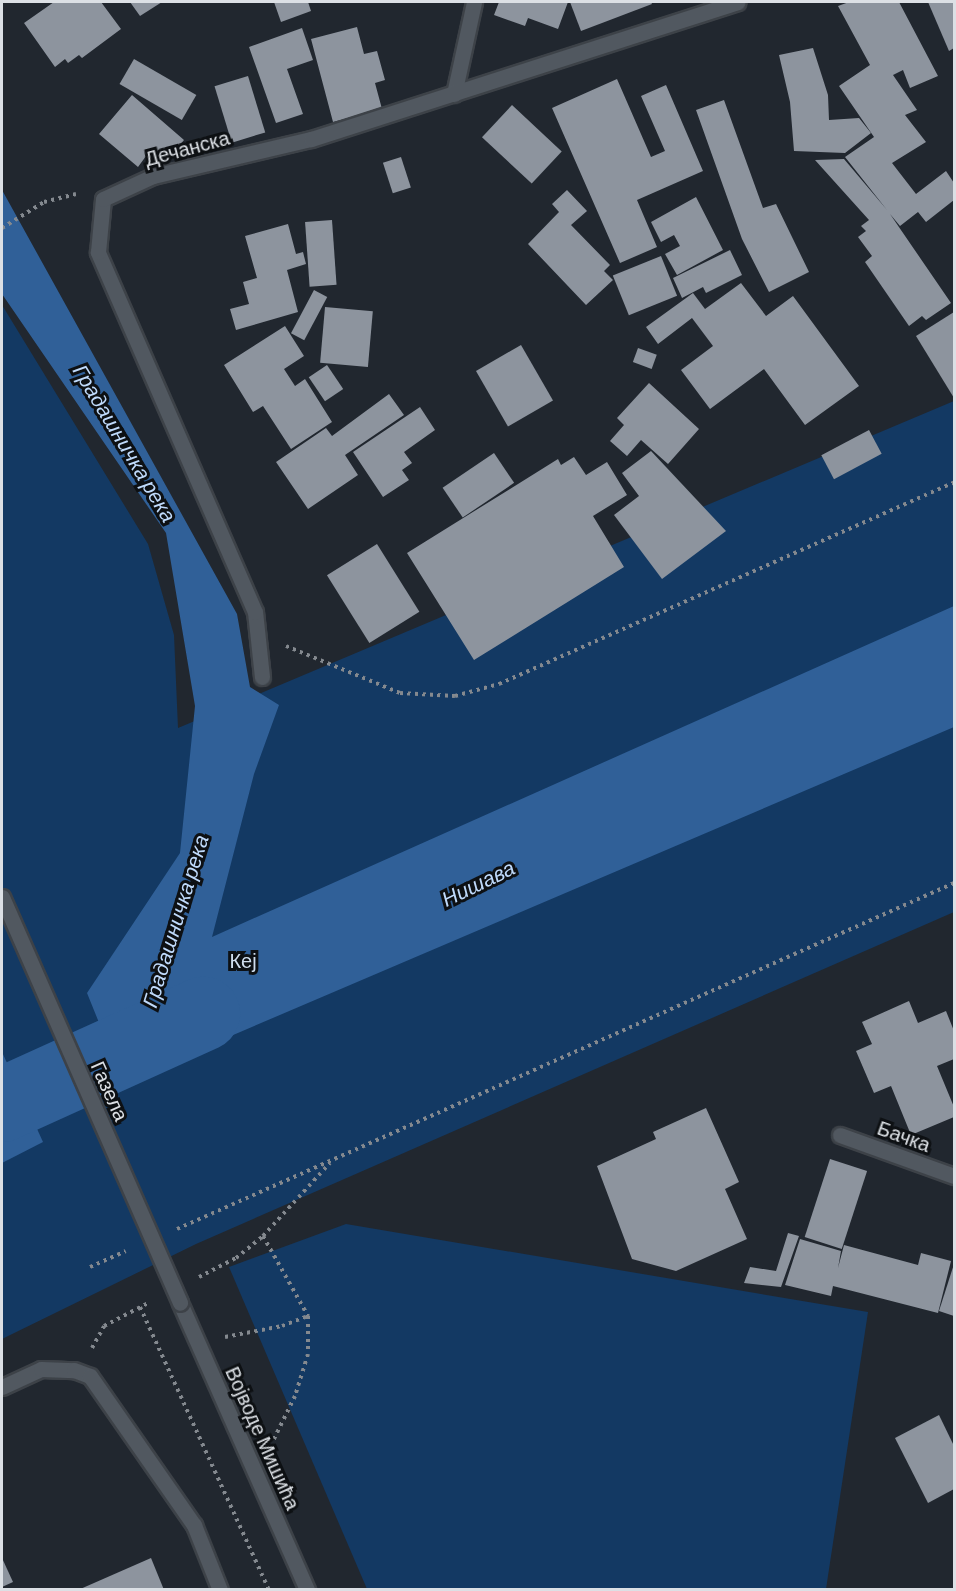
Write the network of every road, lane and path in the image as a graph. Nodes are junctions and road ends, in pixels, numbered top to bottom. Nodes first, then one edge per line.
1 (474, 2) edge
2 (738, 2) edge
3 (454, 93) junction
4 (24, 216) dead end
5 (2, 228) edge
6 (954, 482) edge
7 (257, 634) junction
8 (262, 677) dead end
9 (954, 883) edge
10 (2, 897) edge
11 (840, 1135) dead end
12 (332, 1160) junction
13 (954, 1176) edge
14 (174, 1230) dead end
15 (263, 1236) junction
16 (132, 1249) dead end
17 (90, 1267) dead end
18 (190, 1281) dead end
19 (160, 1297) dead end
20 (180, 1303) joint
21 (140, 1307) junction
22 (308, 1316) junction
23 (198, 1342) junction
24 (90, 1376) junction
25 (2, 1387) edge
26 (250, 1461) junction
27 (220, 1590) edge
28 (269, 1590) edge
29 (307, 1590) edge

1 - 3 street
2 - 3 street, Дечанска
3 - 7 street, Дечанска
4 - 5 path
6 - 7 path
7 - 8 street, Дечанска
9 - 12 path
10 - 20 street, Газела, bridge
11 - 13 street, Бачка
12 - 14 path
12 - 15 path
15 - 18 path
15 - 22 path
16 - 17 path
19 - 21 path
20 - 23 street, Војводе Мишића
21 - 24 path
21 - 28 path
22 - 23 path
22 - 26 path
23 - 26 street, Војводе Мишића
24 - 25 street
24 - 27 street
26 - 29 street, Војводе Мишића

